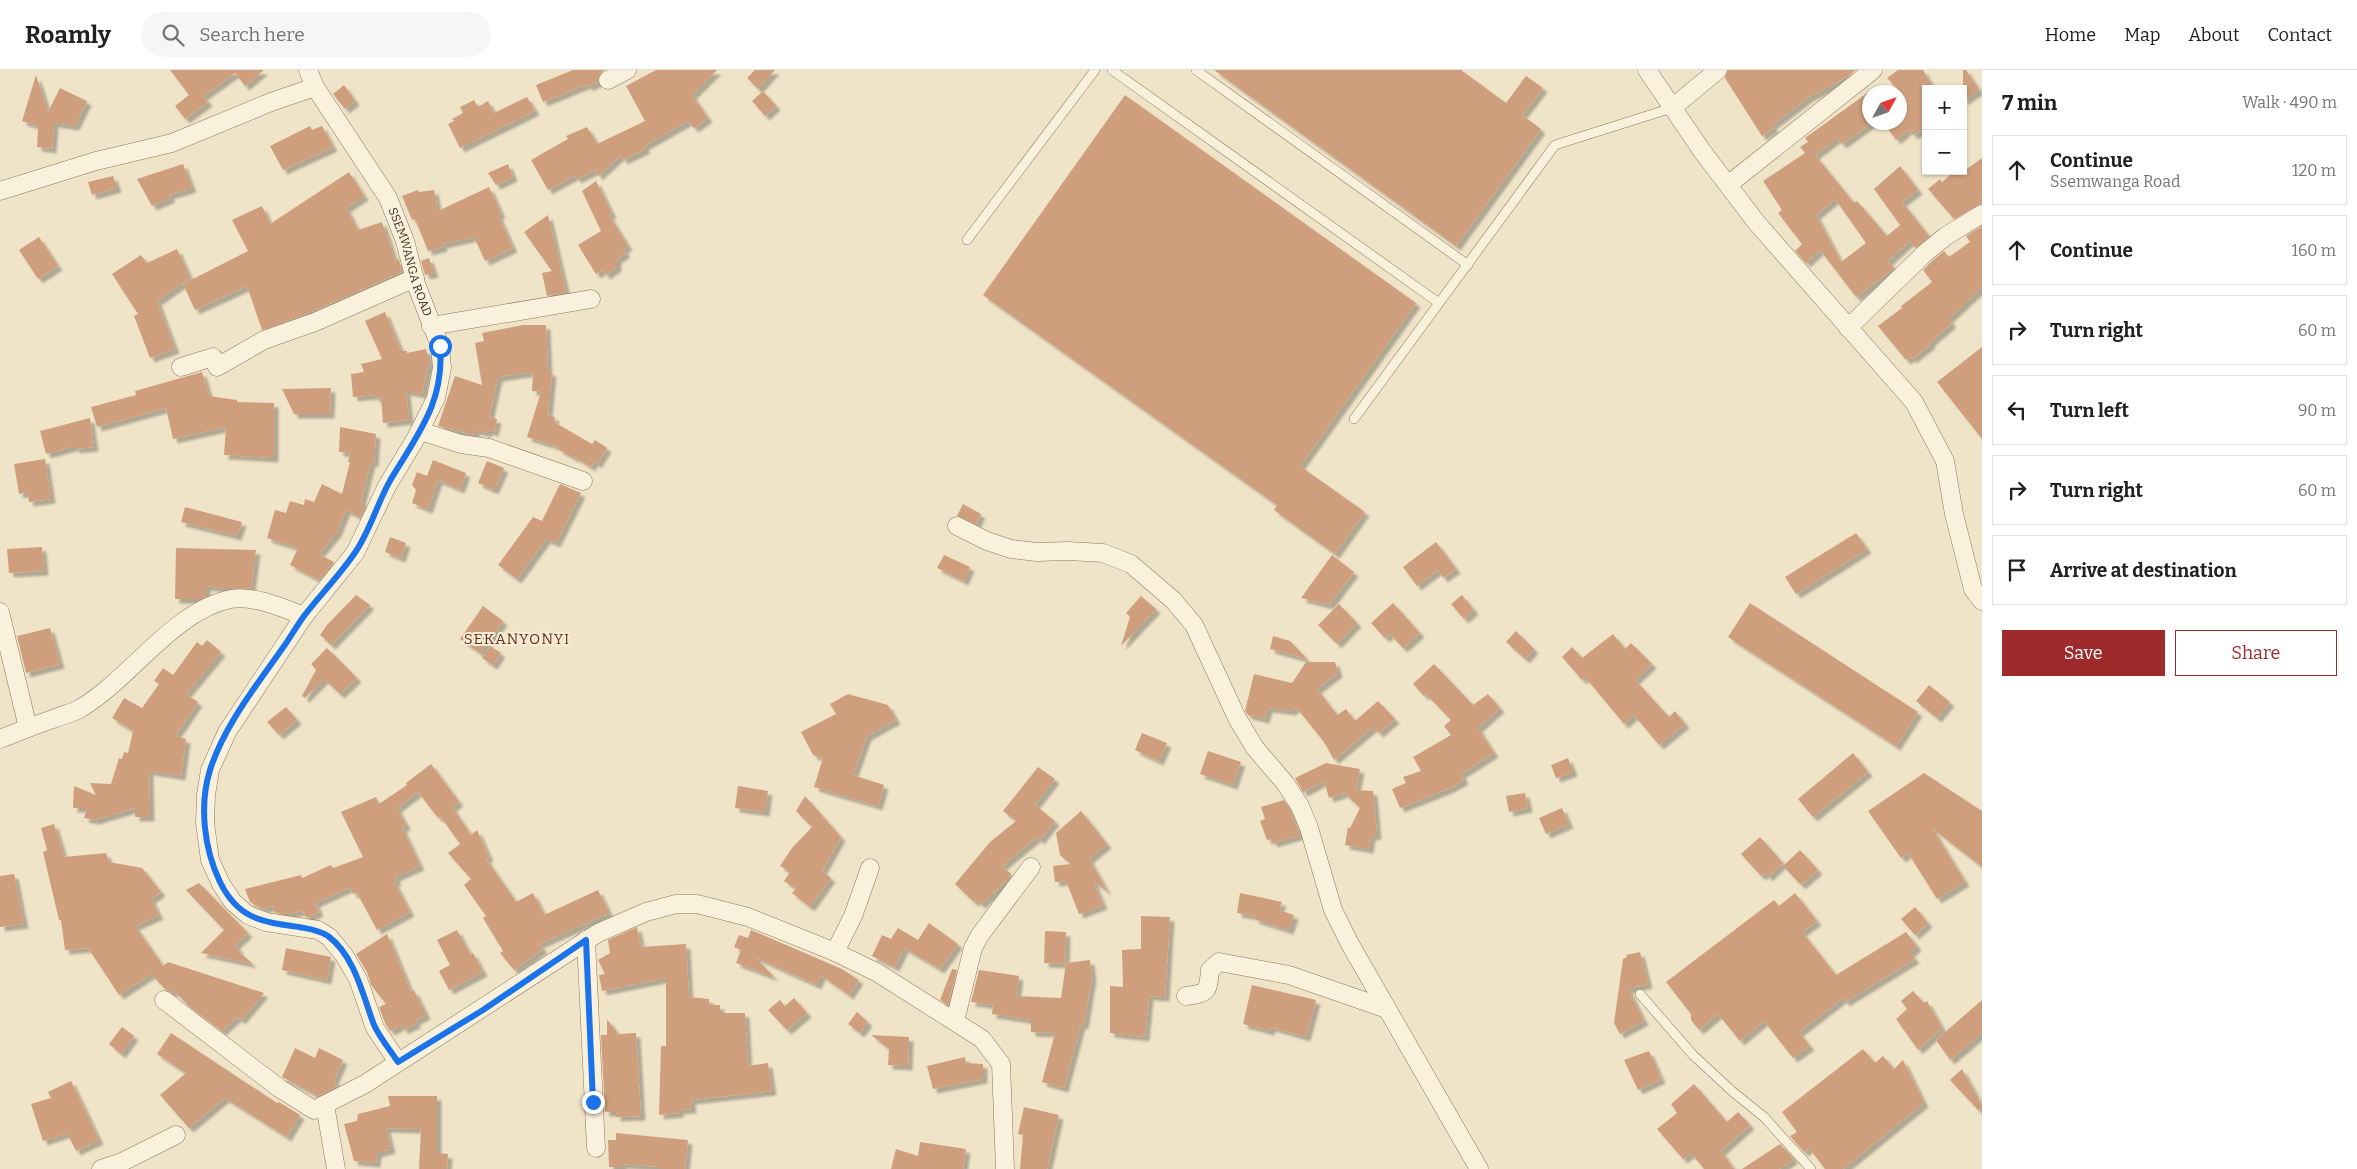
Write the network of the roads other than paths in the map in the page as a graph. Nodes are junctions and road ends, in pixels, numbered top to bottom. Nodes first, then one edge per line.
1 (308, 70) edge
2 (628, 70) edge
3 (1095, 70) edge
4 (1112, 70) edge
5 (1196, 70) edge
6 (1647, 70) edge
7 (1718, 70) edge
8 (1872, 70) edge
9 (608, 80) dead end
10 (315, 87) junction
11 (1672, 108) junction
12 (1729, 184) junction
13 (0, 191) edge
14 (1982, 214) edge
15 (967, 240) dead end
16 (1468, 265) junction
17 (415, 278) junction
18 (591, 299) dead end
19 (1439, 303) junction
20 (431, 326) junction
21 (1848, 328) junction
22 (181, 367) dead end
23 (1354, 419) dead end
24 (420, 431) junction
25 (583, 481) dead end
26 (957, 526) dead end
27 (1982, 602) edge
28 (0, 612) edge
29 (304, 616) junction
30 (28, 728) junction
31 (0, 739) edge
32 (1031, 867) dead end
33 (870, 868) dead end
34 (586, 940) junction
35 (835, 952) junction
36 (1640, 994) dead end
37 (1186, 996) dead end
38 (164, 1000) dead end
39 (1387, 1009) junction
40 (955, 1021) junction
41 (398, 1062) junction
42 (325, 1105) junction
43 (176, 1135) dead end
44 (596, 1148) dead end
45 (101, 1169) edge
46 (336, 1169) edge
47 (1005, 1169) edge
48 (1479, 1169) edge
49 (1811, 1169) edge

1 - 10 street, SSEMWANGA ROAD
2 - 9 street
3 - 15 lane
4 - 19 lane
5 - 16 lane
6 - 11 street
7 - 11 street
8 - 12 street
10 - 13 street
10 - 17 street, SSEMWANGA ROAD
11 - 12 street
11 - 16 lane
12 - 21 street
14 - 21 street
16 - 19 lane
17 - 20 street, SSEMWANGA ROAD
17 - 22 street
18 - 20 street
19 - 23 lane
20 - 24 street, SSEMWANGA ROAD
21 - 27 street
24 - 25 street
24 - 29 street, SSEMWANGA ROAD
26 - 39 street
28 - 30 street
29 - 30 street
29 - 41 street, SSEMWANGA ROAD
30 - 31 street
32 - 40 street
33 - 35 street
34 - 35 street
34 - 41 street
34 - 44 street
35 - 40 street
36 - 49 lane
37 - 39 street
38 - 42 street
39 - 48 street
40 - 47 street
41 - 42 street
42 - 46 street
43 - 45 street

